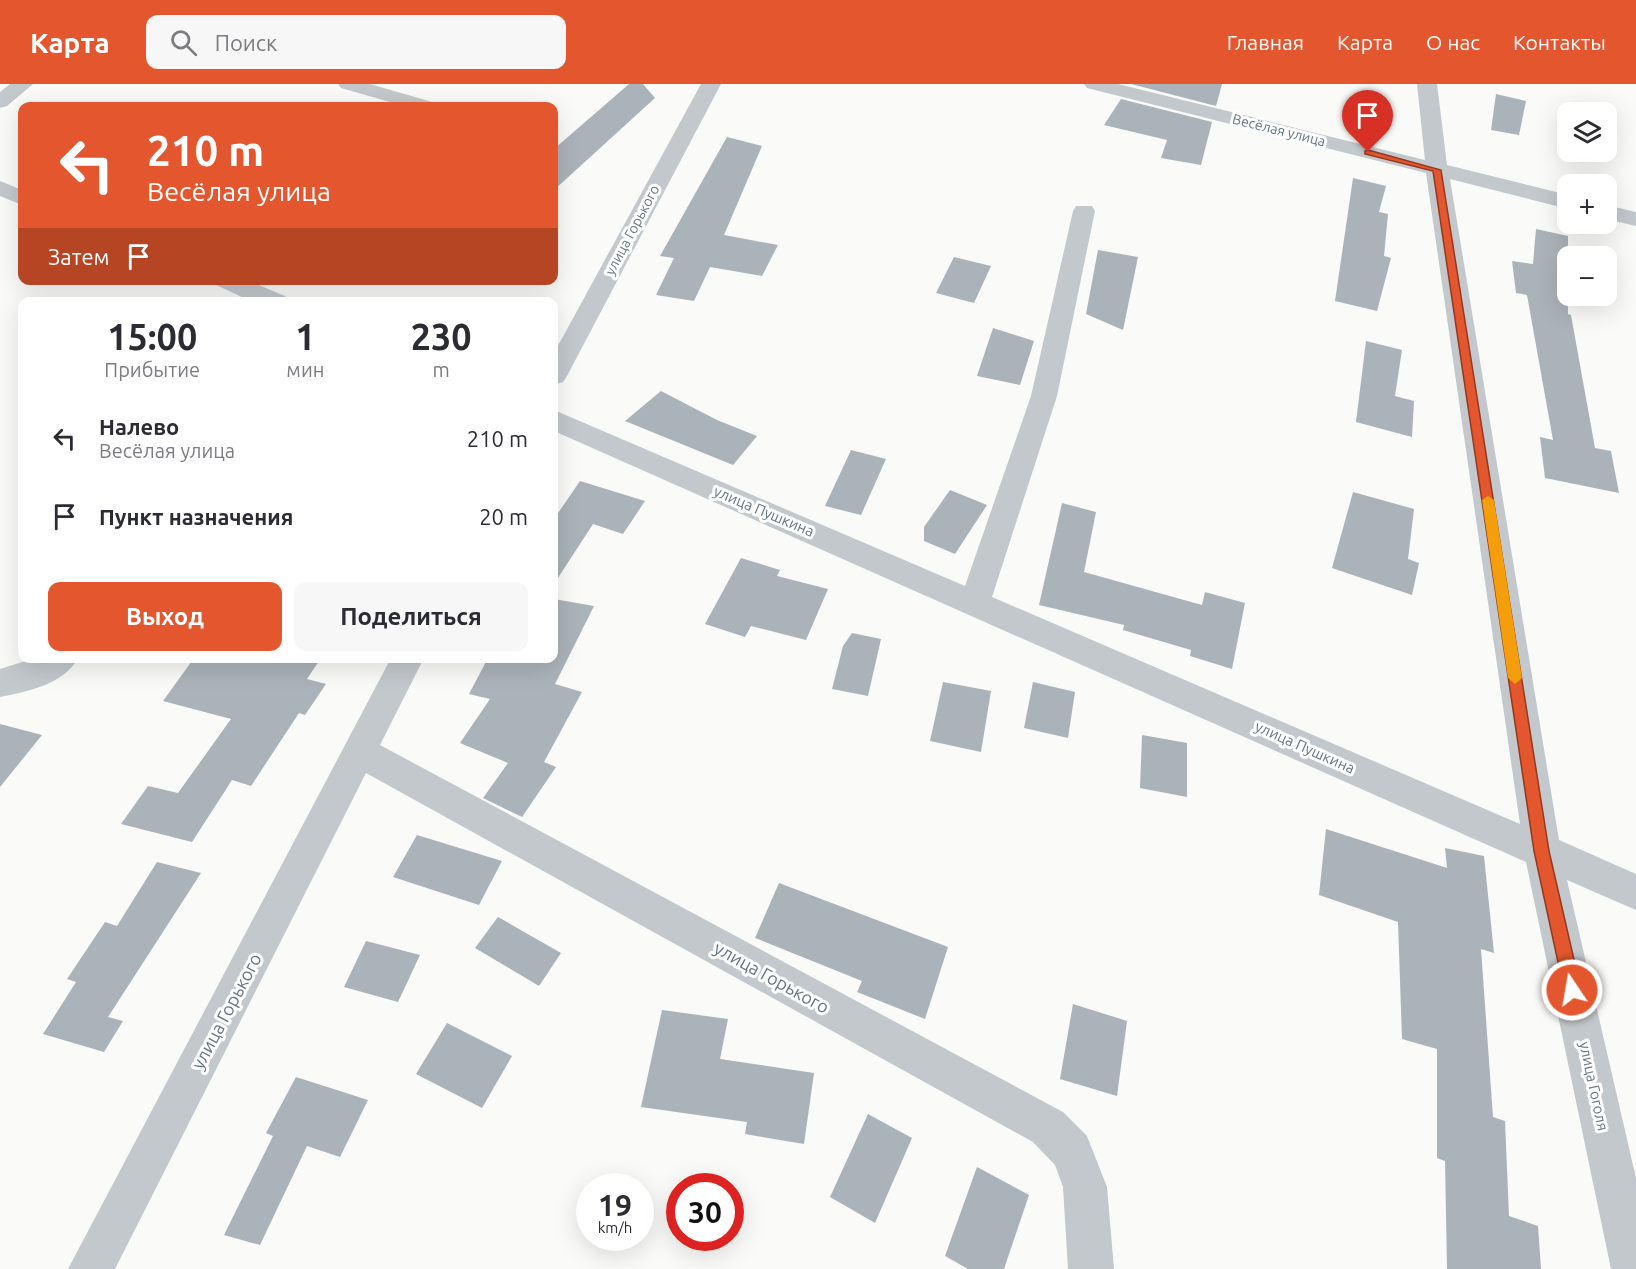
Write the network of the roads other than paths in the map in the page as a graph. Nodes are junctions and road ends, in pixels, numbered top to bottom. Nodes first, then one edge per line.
1 (23, 84) edge
2 (348, 84) edge
3 (711, 84) edge
4 (1094, 84) edge
5 (1427, 84) edge
6 (410, 91) edge
7 (0, 102) edge
8 (421, 102) edge
9 (1437, 170) junction
10 (0, 189) edge
11 (18, 196) edge
12 (1557, 199) edge
13 (1084, 211) dead end
14 (1617, 215) edge
15 (1636, 219) edge
16 (237, 285) edge
17 (264, 297) edge
18 (558, 369) edge
19 (558, 422) edge
20 (975, 602) junction
21 (56, 663) edge
22 (406, 663) edge
23 (0, 682) edge
24 (361, 752) junction
25 (1542, 851) junction
26 (1636, 892) edge
27 (91, 1269) edge
28 (1091, 1269) edge
29 (1634, 1269) edge

1 - 7 street
2 - 6 street
3 - 18 street, улица Горького
4 - 9 street, Весёлая улица
5 - 9 street, улица Гоголя
6 - 8 street
9 - 12 street, Весёлая улица
9 - 25 street, улица Гоголя
10 - 11 street
13 - 20 street
14 - 15 street
16 - 17 street
19 - 20 street, улица Пушкина
20 - 25 street, улица Пушкина
21 - 23 street
22 - 24 street, улица Горького
24 - 27 street, улица Горького
24 - 28 street, улица Горького
25 - 26 street, улица Пушкина
25 - 29 street, улица Гоголя

